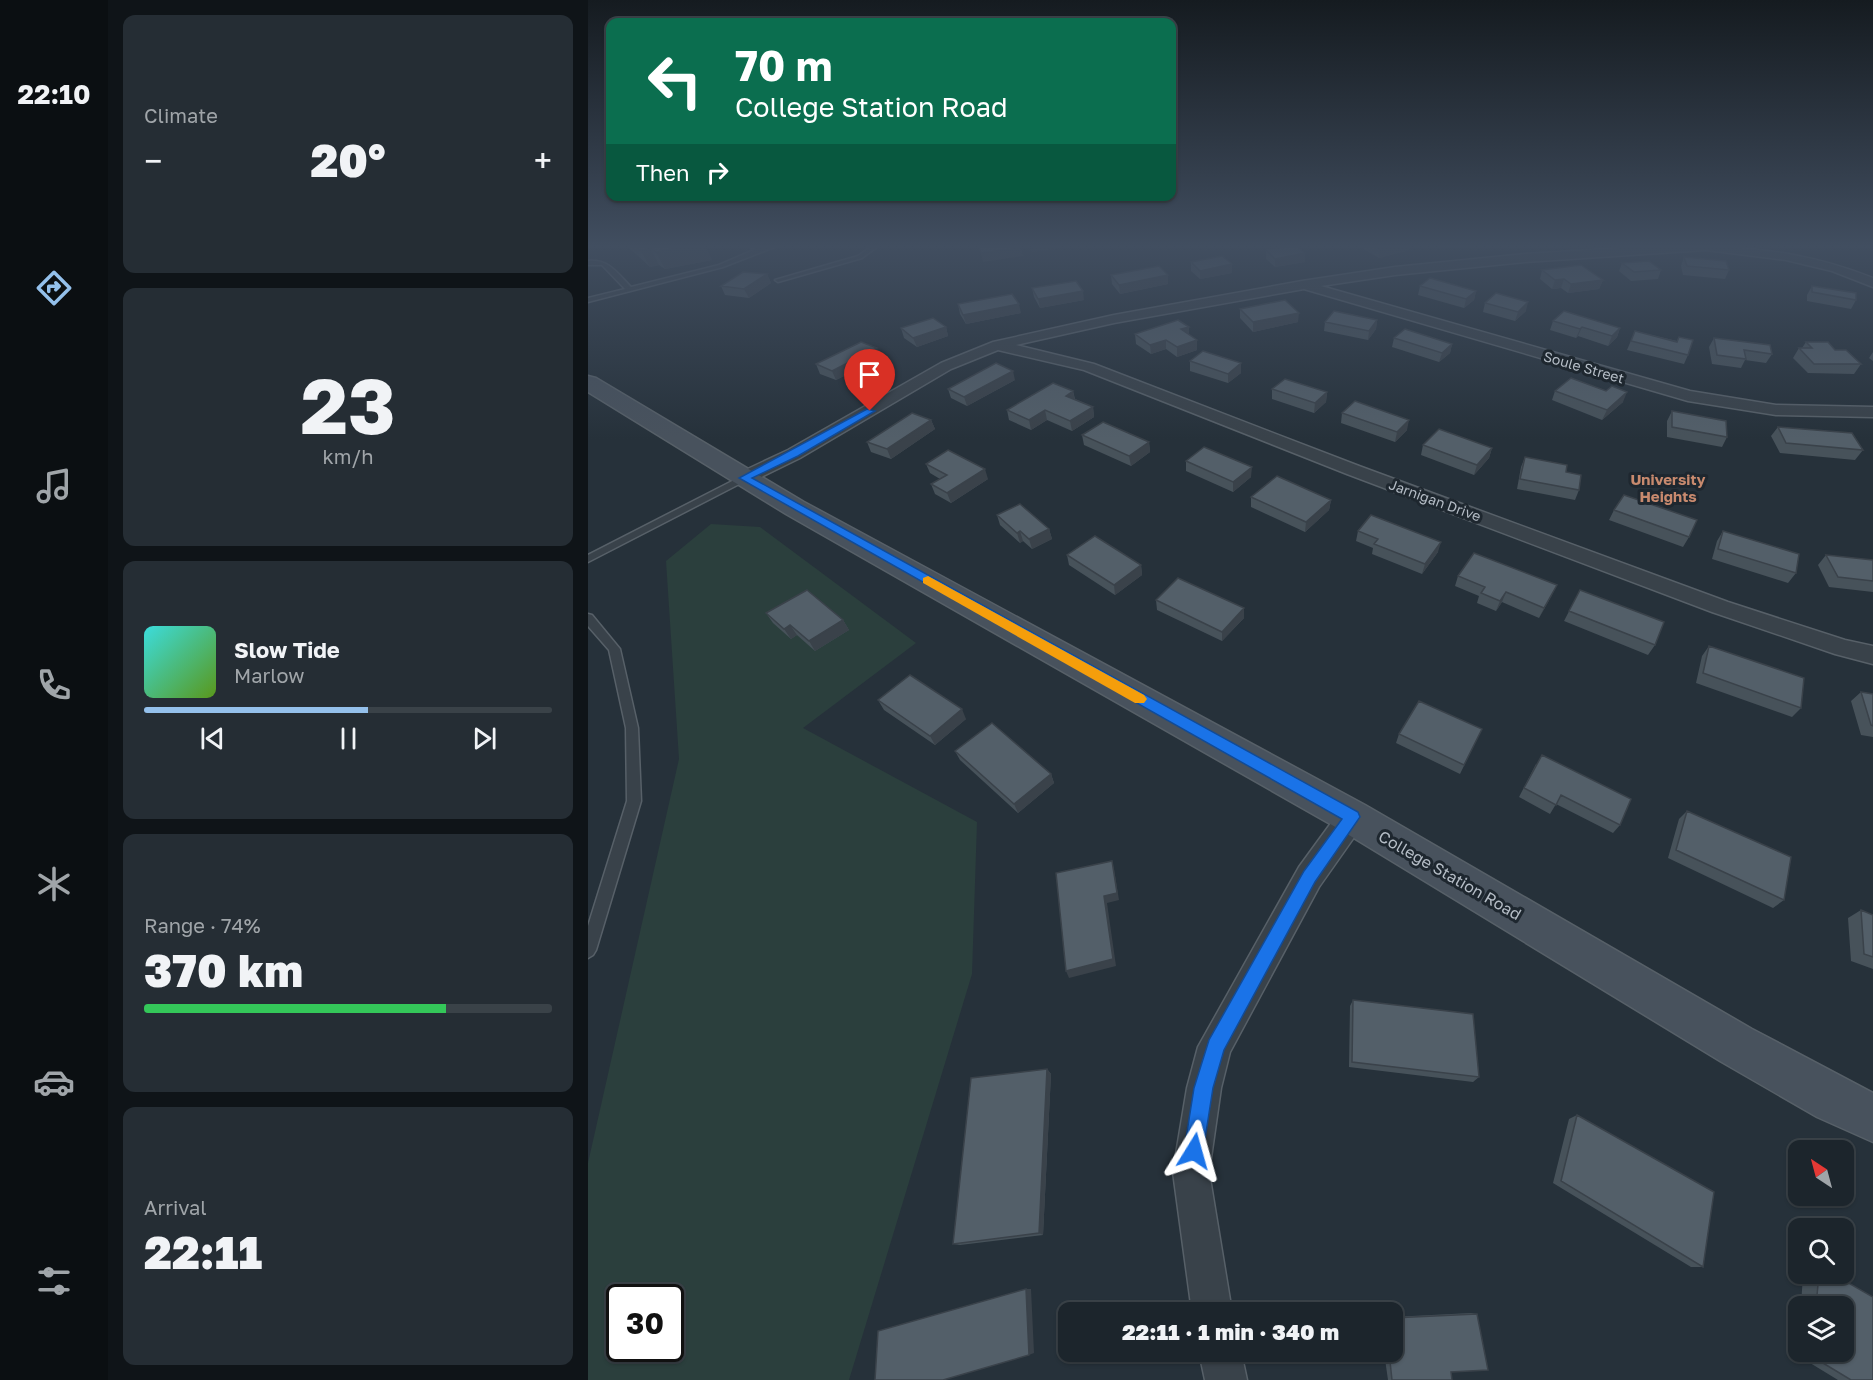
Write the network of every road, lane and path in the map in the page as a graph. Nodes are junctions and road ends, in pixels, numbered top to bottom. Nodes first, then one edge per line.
1 (1162, 310) edge
2 (1390, 310) edge
3 (998, 345) junction
4 (588, 383) edge
5 (1873, 412) edge
6 (744, 478) junction
7 (588, 559) edge
8 (588, 618) edge
9 (1873, 655) edge
10 (1352, 817) junction
11 (588, 950) edge
12 (1873, 1118) edge
13 (1210, 1302) edge
14 (1222, 1362) edge
15 (1226, 1380) edge

1 - 3 street
2 - 5 street, Soule Street
3 - 6 street
3 - 9 street, Jarnigan Drive
4 - 6 main road, College Station Road
6 - 7 lane
6 - 10 main road, College Station Road
8 - 11 lane
10 - 12 main road, College Station Road
10 - 13 street
14 - 15 street

